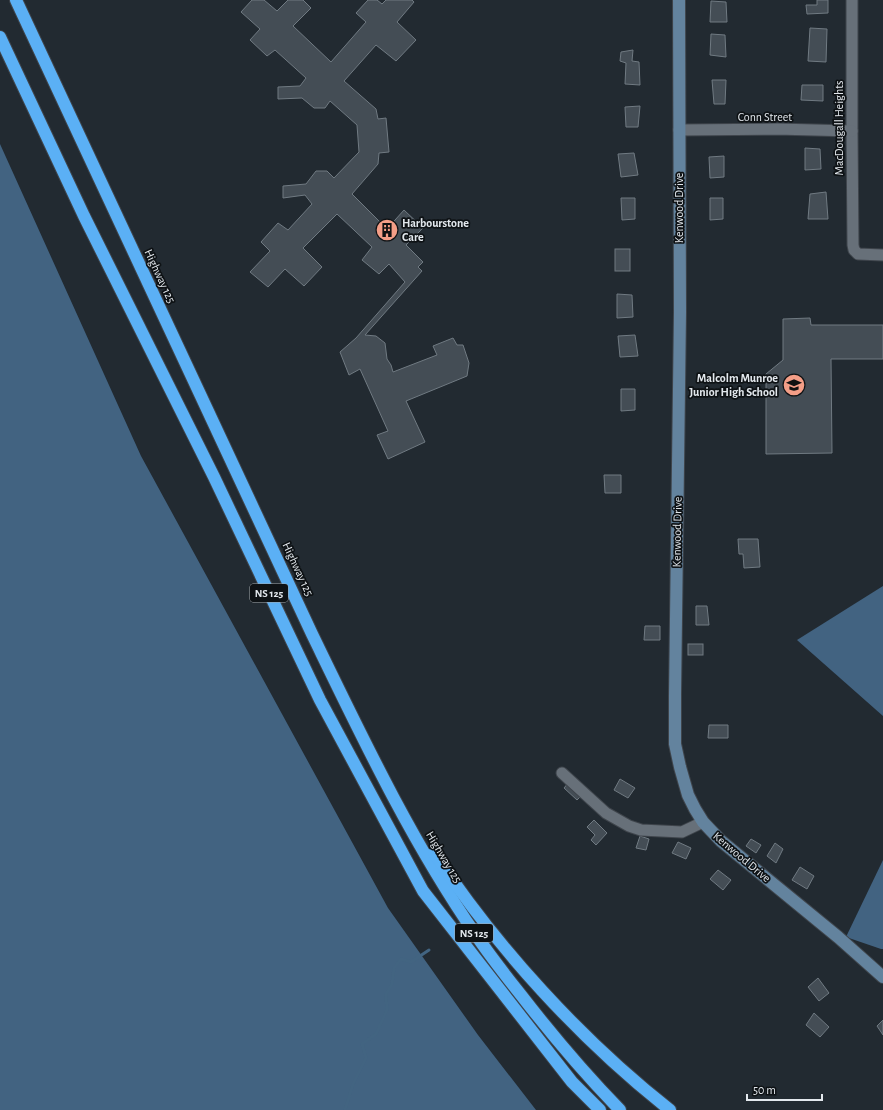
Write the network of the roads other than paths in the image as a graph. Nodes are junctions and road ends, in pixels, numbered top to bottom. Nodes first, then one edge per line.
1 (16, 0) edge
2 (679, 0) edge
3 (852, 0) edge
4 (0, 37) edge
5 (679, 130) junction
6 (852, 131) junction
7 (883, 256) edge
8 (562, 773) dead end
9 (382, 775) junction
10 (704, 822) junction
11 (883, 976) edge
12 (572, 1082) junction
13 (591, 1110) edge
14 (600, 1110) edge
15 (620, 1110) edge
16 (670, 1110) edge

1 - 9 highway, Highway 125 / NS 125
2 - 5 street, Kenwood Drive
3 - 6 street, MacDougall Heights
4 - 12 highway, NS 125
5 - 6 street, Conn Street
5 - 10 street, Kenwood Drive
6 - 7 street, MacDougall Heights
8 - 10 street
9 - 15 highway, Highway 125 / NS 125
9 - 16 highway
10 - 11 street, Kenwood Drive
12 - 13 highway
12 - 14 highway, NS 125

